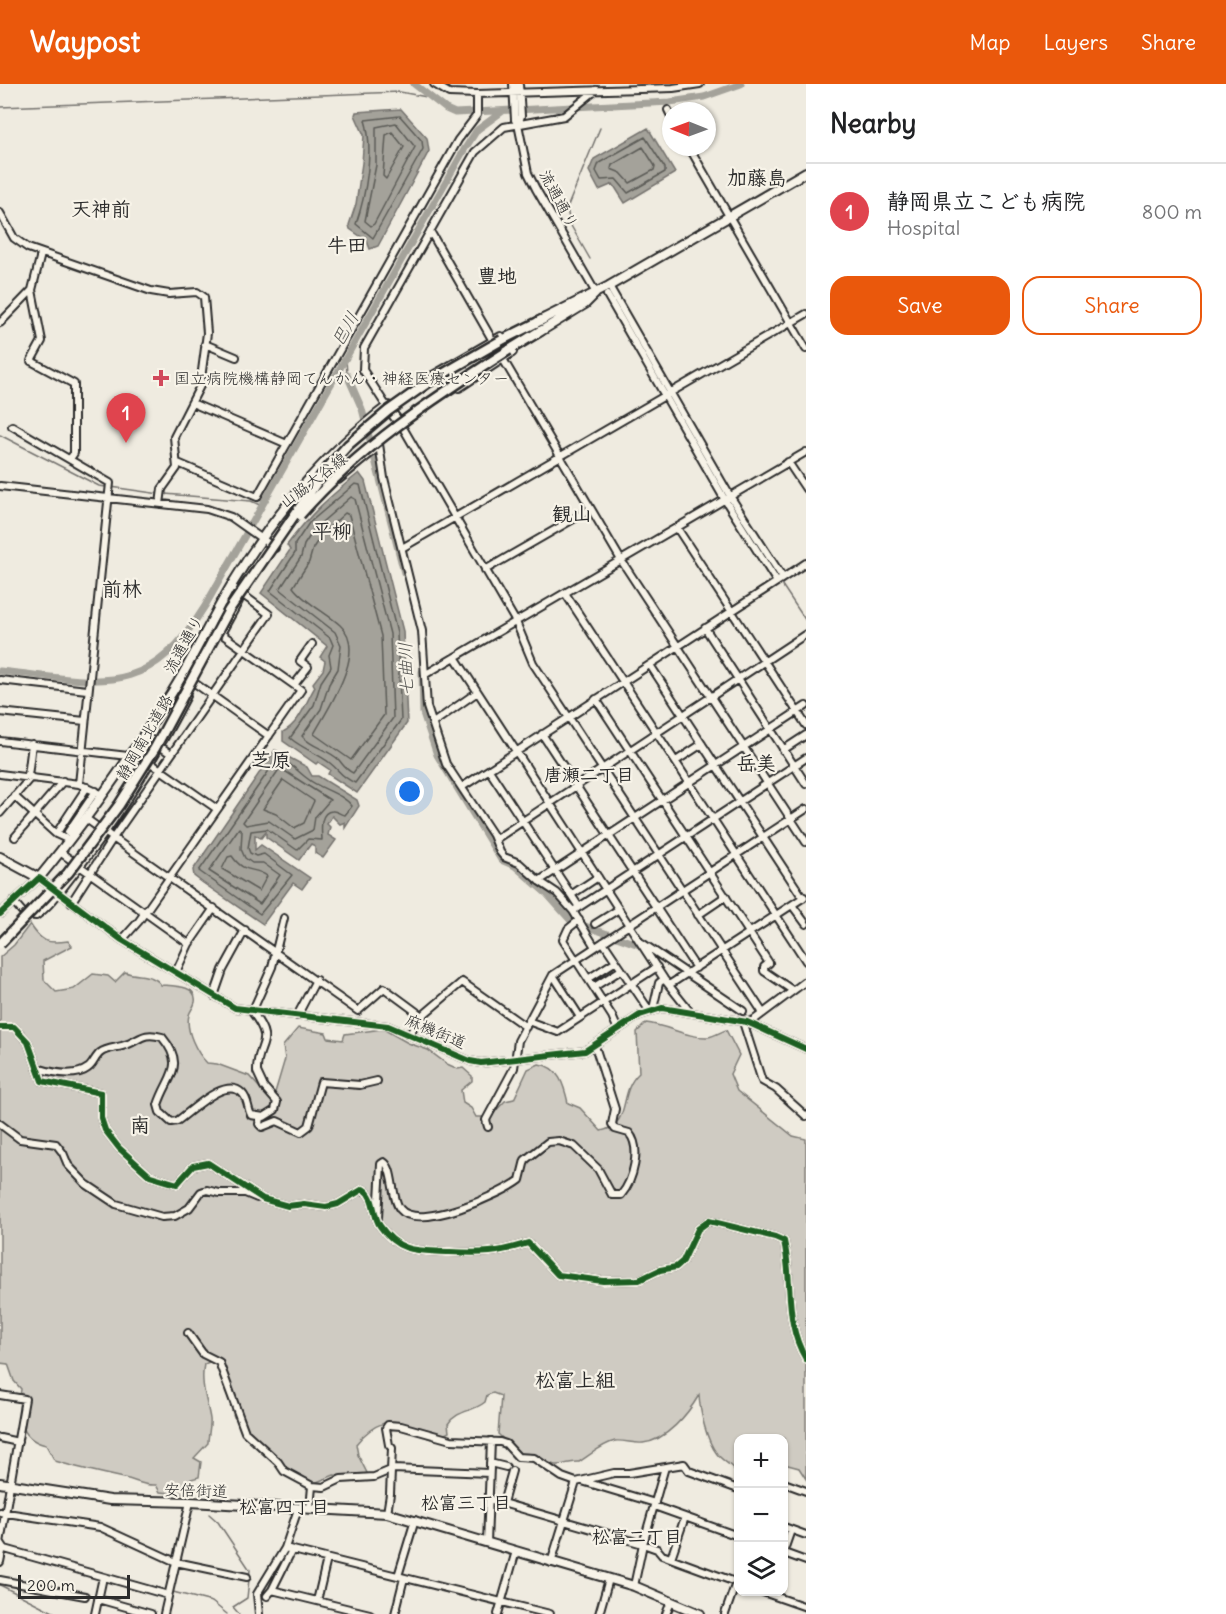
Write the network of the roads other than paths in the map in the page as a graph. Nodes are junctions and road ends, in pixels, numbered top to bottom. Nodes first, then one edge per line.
1 (434, 84) edge
2 (513, 84) edge
3 (519, 84) edge
4 (700, 84) edge
5 (596, 90) junction
6 (516, 93) junction
7 (477, 94) junction
8 (518, 124) junction
9 (694, 156) edge
10 (806, 172) edge
11 (0, 213) edge
12 (729, 217) junction
13 (430, 231) junction
14 (41, 254) junction
15 (32, 290) junction
16 (608, 291) junction
17 (596, 293) junction
18 (806, 314) edge
19 (544, 319) joint
20 (0, 322) edge
21 (790, 323) junction
22 (540, 331) junction
23 (497, 340) junction
24 (205, 344) junction
25 (806, 350) edge
26 (236, 357) dead end
27 (503, 359) junction
28 (667, 393) junction
29 (192, 402) junction
30 (387, 407) junction
31 (12, 426) dead end
32 (402, 426) junction
33 (287, 444) junction
34 (378, 446) junction
35 (806, 452) edge
36 (561, 457) junction
37 (70, 459) junction
38 (788, 462) junction
39 (178, 463) junction
40 (0, 486) edge
41 (806, 489) edge
42 (109, 492) junction
43 (728, 498) junction
44 (160, 501) junction
45 (591, 509) junction
46 (456, 518) junction
47 (291, 523) junction
48 (677, 528) junction
49 (261, 536) junction
50 (402, 548) junction
51 (621, 560) junction
52 (806, 562) edge
53 (486, 570) junction
54 (780, 580) junction
55 (231, 586) junction
56 (565, 593) junction
57 (243, 595) junction
58 (731, 611) junction
59 (516, 622) junction
60 (209, 626) junction
61 (705, 628) junction
62 (221, 633) junction
63 (806, 634) edge
64 (312, 644) dead end
65 (677, 647) junction
66 (245, 650) junction
67 (455, 657) junction
68 (764, 662) junction
69 (650, 665) junction
70 (426, 674) junction
71 (182, 675) junction
72 (738, 679) junction
73 (0, 680) edge
74 (624, 682) junction
75 (194, 683) junction
76 (294, 685) junction
77 (87, 690) junction
78 (476, 693) junction
79 (213, 696) junction
80 (710, 698) junction
81 (596, 699) junction
82 (806, 706) edge
83 (0, 712) edge
84 (797, 712) junction
85 (683, 715) junction
86 (568, 717) junction
87 (85, 721) junction
88 (433, 723) junction
89 (806, 725) edge
90 (770, 729) junction
91 (657, 732) junction
92 (143, 734) junction
93 (542, 734) junction
94 (806, 735) edge
95 (269, 736) junction
96 (0, 741) edge
97 (32, 744) junction
98 (702, 744) junction
99 (161, 747) junction
100 (742, 747) junction
101 (82, 749) junction
102 (630, 750) junction
103 (783, 750) junction
104 (130, 753) junction
105 (516, 753) junction
106 (171, 754) junction
107 (806, 758) edge
108 (676, 761) junction
109 (151, 764) junction
110 (716, 765) junction
111 (794, 766) junction
112 (602, 768) junction
113 (160, 770) junction
114 (489, 770) junction
115 (0, 774) edge
116 (30, 777) junction
117 (63, 781) junction
118 (689, 782) junction
119 (767, 783) junction
120 (79, 784) junction
121 (806, 784) edge
122 (576, 786) junction
123 (87, 787) junction
124 (462, 787) junction
125 (98, 793) junction
126 (14, 796) junction
127 (662, 800) junction
128 (740, 801) junction
129 (549, 803) junction
130 (217, 809) junction
131 (806, 809) edge
132 (0, 813) edge
133 (34, 814) junction
134 (85, 818) junction
135 (635, 818) junction
136 (713, 819) junction
137 (791, 819) junction
138 (523, 821) junction
139 (105, 832) junction
140 (56, 834) junction
141 (608, 835) junction
142 (686, 836) junction
143 (15, 837) dead end
144 (763, 837) junction
145 (71, 838) junction
146 (113, 838) junction
147 (496, 839) junction
148 (806, 843) edge
149 (60, 852) junction
150 (582, 853) junction
151 (659, 855) junction
152 (736, 855) junction
153 (0, 857) edge
154 (80, 866) junction
155 (555, 870) junction
156 (633, 872) junction
157 (710, 872) junction
158 (91, 874) junction
159 (169, 877) junction
160 (598, 877) junction
161 (39, 878) junction
162 (539, 881) junction
163 (606, 889) junction
164 (682, 890) junction
165 (58, 893) junction
166 (571, 895) junction
167 (726, 896) junction
168 (804, 897) edge
169 (13, 901) junction
170 (71, 903) junction
171 (792, 905) junction
172 (214, 908) junction
173 (656, 908) junction
174 (576, 909) junction
175 (619, 909) junction
176 (144, 911) junction
177 (0, 914) edge
178 (698, 915) junction
179 (776, 915) junction
180 (284, 918) dead end
181 (579, 920) junction
182 (595, 924) dead end
183 (806, 924) edge
184 (629, 925) junction
185 (245, 930) junction
186 (749, 932) junction
187 (122, 940) junction
188 (603, 942) junction
189 (189, 944) junction
190 (0, 946) edge
191 (643, 946) junction
192 (595, 947) junction
193 (722, 951) junction
194 (275, 953) junction
195 (575, 960) junction
196 (616, 961) junction
197 (806, 961) edge
198 (657, 967) junction
199 (696, 968) junction
200 (621, 969) junction
201 (176, 972) junction
202 (688, 973) junction
203 (552, 975) junction
204 (588, 979) junction
205 (664, 979) junction
206 (316, 980) junction
207 (806, 981) edge
208 (631, 984) junction
209 (669, 985) junction
210 (594, 987) junction
211 (792, 990) junction
212 (214, 996) junction
213 (604, 1002) junction
214 (651, 1009) junction
215 (358, 1011) junction
216 (743, 1011) dead end
217 (252, 1012) junction
218 (691, 1013) junction
219 (763, 1013) junction
220 (297, 1016) junction
221 (422, 1016) junction
222 (580, 1017) junction
223 (357, 1022) junction
224 (745, 1022) junction
225 (527, 1024) junction
226 (0, 1028) edge
227 (618, 1030) junction
228 (411, 1034) junction
229 (595, 1046) junction
230 (806, 1049) edge
231 (515, 1060) junction
232 (37, 1068) junction
233 (377, 1081) dead end
234 (806, 1116) edge
235 (260, 1118) junction
236 (0, 1124) edge
237 (488, 1127) dead end
238 (264, 1199) junction
239 (383, 1230) junction
240 (188, 1333) dead end
241 (806, 1359) edge
242 (0, 1395) edge
243 (0, 1438) edge
244 (491, 1441) junction
245 (18, 1442) junction
246 (490, 1463) junction
247 (665, 1467) junction
248 (393, 1469) junction
249 (489, 1473) junction
250 (579, 1482) junction
251 (0, 1483) edge
252 (10, 1485) junction
253 (788, 1485) edge
254 (312, 1486) junction
255 (735, 1488) edge
256 (806, 1491) edge
257 (489, 1499) junction
258 (190, 1502) junction
259 (503, 1503) junction
260 (655, 1504) junction
261 (298, 1509) junction
262 (310, 1509) junction
263 (3, 1512) edge
264 (387, 1513) junction
265 (685, 1517) junction
266 (415, 1520) junction
267 (564, 1521) junction
268 (788, 1529) edge
269 (791, 1530) junction
270 (734, 1535) edge
271 (806, 1535) edge
272 (787, 1542) edge
273 (487, 1543) junction
274 (1, 1544) edge
275 (643, 1544) junction
276 (289, 1549) junction
277 (516, 1551) junction
278 (788, 1554) edge
279 (670, 1558) junction
280 (327, 1559) junction
281 (806, 1561) edge
282 (0, 1562) edge
283 (176, 1562) junction
284 (551, 1563) junction
285 (103, 1577) junction
286 (247, 1577) dead end
287 (401, 1577) junction
288 (609, 1579) junction
289 (0, 1580) edge
290 (734, 1580) edge
291 (634, 1586) junction
292 (734, 1591) edge
293 (168, 1595) junction
294 (85, 1596) dead end
295 (774, 1596) edge
296 (98, 1599) junction
297 (317, 1601) junction
298 (501, 1601) junction
299 (671, 1602) junction
300 (806, 1607) edge
301 (95, 1614) edge
302 (151, 1614) edge
303 (164, 1614) edge
304 (259, 1614) edge
305 (369, 1614) edge
306 (395, 1614) edge
307 (498, 1614) edge
308 (550, 1614) edge
309 (599, 1614) edge
310 (666, 1614) edge
311 (700, 1614) edge
312 (725, 1614) edge
313 (803, 1614) edge

1 - 7 street
2 - 6 street
3 - 6 street
4 - 5 street
5 - 6 street
5 - 8 street
6 - 7 street
6 - 8 street
7 - 33 street
8 - 13 street
8 - 17 street, 流通通り
9 - 12 street
10 - 12 main road
11 - 14 street
12 - 16 main road
12 - 21 street
13 - 23 street
13 - 30 street
14 - 15 street
14 - 24 street
15 - 20 street
15 - 37 street
16 - 17 main road
16 - 28 street
17 - 19 main road
17 - 22 main road
18 - 21 street
19 - 23 highway
21 - 25 street
21 - 28 street
22 - 27 main road, 山脇大谷線
22 - 47 highway, bridge
23 - 30 main road, 山脇大谷線
23 - 47 highway, bridge
24 - 26 street
24 - 29 street
27 - 32 main road, 山脇大谷線
27 - 36 street
28 - 36 street
28 - 43 street
29 - 33 street
29 - 39 street
30 - 32 main road
30 - 49 main road, 山脇大谷線
31 - 37 street
32 - 34 main road, 山脇大谷線
32 - 46 street
33 - 39 street
34 - 49 main road, 山脇大谷線, bridge
34 - 50 street
35 - 38 street
36 - 45 street
36 - 46 street
37 - 42 street
38 - 41 street
38 - 43 street
39 - 44 street
40 - 42 street
42 - 44 street
42 - 77 street
43 - 48 street
43 - 54 street
44 - 49 street
45 - 51 street
45 - 53 street
46 - 50 street
46 - 53 street
47 - 190 highway, 静岡南北道路, bridge
48 - 51 street
48 - 58 street
49 - 55 main road, 流通通り
49 - 57 street
50 - 70 street
51 - 56 street
51 - 65 street
52 - 54 street
53 - 59 street
54 - 58 street
55 - 57 street
55 - 60 main road, 流通通り
56 - 59 street
56 - 74 street
57 - 62 street
57 - 66 street
58 - 61 street
58 - 68 street
59 - 67 street
59 - 86 street
60 - 62 street
60 - 71 main road, 流通通り
61 - 65 street
61 - 72 street
62 - 66 street
62 - 75 street
63 - 68 street
64 - 76 street
65 - 69 street
65 - 80 street
66 - 76 street
66 - 79 street
67 - 70 street
67 - 78 street
68 - 72 street
68 - 84 street
69 - 74 street
69 - 85 street
70 - 88 street
71 - 75 street
71 - 92 main road, 流通通り
72 - 80 street
72 - 90 street
73 - 77 street
74 - 81 street
74 - 91 street
75 - 79 street
75 - 99 street
76 - 95 street
77 - 87 street
78 - 88 street
78 - 105 street
79 - 95 street
79 - 106 street
80 - 85 street
80 - 100 street
81 - 86 street
81 - 102 street
82 - 84 street
83 - 87 street
84 - 89 street
84 - 90 street
85 - 91 street
85 - 98 street
86 - 93 street
86 - 112 street
87 - 101 street
88 - 124 street
90 - 100 street
90 - 103 street
91 - 102 street
91 - 108 street
92 - 99 street
92 - 104 main road, 流通通り
93 - 105 street
93 - 122 street
94 - 103 street
95 - 130 street
96 - 97 street
97 - 101 street
97 - 116 street
98 - 108 street
98 - 110 street
99 - 106 street
99 - 109 street
100 - 110 street
100 - 119 street
101 - 104 street
101 - 120 street
102 - 112 street
102 - 127 street
103 - 111 street
104 - 109 street
104 - 125 main road, 流通通り
105 - 114 street
105 - 129 street
106 - 113 street
107 - 111 street
108 - 118 street
109 - 113 street
109 - 139 street
110 - 118 street
110 - 128 street
111 - 119 street
111 - 121 street
112 - 122 street
112 - 135 street
113 - 130 street
113 - 146 street
114 - 124 street
114 - 138 street
115 - 116 street
116 - 117 street
116 - 126 street
117 - 120 street
117 - 133 street
118 - 127 street
118 - 136 street
119 - 128 street
119 - 137 street
120 - 123 street
122 - 129 street
122 - 141 street
123 - 125 street
123 - 140 street
124 - 147 street
125 - 134 main road, 流通通り
125 - 145 street
126 - 132 street
126 - 133 street
127 - 135 street
127 - 142 street
128 - 136 street
128 - 144 street
129 - 138 street
129 - 150 street
130 - 159 street
131 - 137 street
133 - 140 street
133 - 143 street
134 - 139 street
134 - 145 main road, 流通通り
135 - 141 street
135 - 151 street
136 - 142 street
136 - 152 street
137 - 144 street
137 - 148 street
138 - 147 street
138 - 155 street
139 - 146 street
139 - 154 street
140 - 145 street
141 - 150 street
141 - 156 street
142 - 151 street
142 - 157 street
144 - 152 street
144 - 168 street
145 - 149 main road, 流通通り
146 - 158 street
146 - 159 street
147 - 162 street
149 - 154 street
149 - 161 main road, 流通通り
150 - 155 street
150 - 160 street
151 - 156 street
151 - 164 street
152 - 157 street
152 - 179 street
153 - 161 main road, 麻機街道
154 - 158 street
154 - 165 street
155 - 162 street
155 - 166 street
156 - 163 street
156 - 173 street
157 - 164 street
157 - 167 street
158 - 170 street
158 - 176 street
159 - 172 street
159 - 176 street
160 - 163 street
160 - 166 street
161 - 165 street, 麻機街道
161 - 169 street
162 - 174 street
163 - 174 street
163 - 175 street
164 - 173 street
164 - 178 street
165 - 169 street
165 - 170 street, 麻機街道
166 - 174 street
167 - 178 street
167 - 186 street
168 - 171 street
169 - 177 street
170 - 187 street, 麻機街道
171 - 179 street
171 - 183 street
172 - 185 street
172 - 189 street
173 - 184 street
173 - 199 street
174 - 181 street
175 - 182 street
175 - 184 street
176 - 187 street
176 - 189 street
178 - 193 street
179 - 186 street
179 - 197 street
180 - 194 street
181 - 192 street
181 - 195 street
184 - 188 street
184 - 191 street
185 - 194 street
185 - 212 street
186 - 193 street
186 - 211 street
187 - 201 street, 麻機街道
188 - 192 street
188 - 196 street
189 - 201 street
191 - 198 street
191 - 202 street
192 - 195 street
193 - 199 street
193 - 219 street
194 - 206 street
194 - 217 street
195 - 203 street
195 - 204 street
196 - 200 street
196 - 204 street
198 - 205 street
198 - 208 street
199 - 202 street
200 - 208 street
200 - 210 street
201 - 212 street, 麻機街道
202 - 209 street
202 - 216 street
203 - 222 street
203 - 225 street
204 - 210 street
205 - 209 street
205 - 214 street
206 - 215 street
206 - 220 street
207 - 211 street
208 - 213 street
208 - 214 street
209 - 218 street
210 - 213 street
211 - 219 street
212 - 217 street, 麻機街道
213 - 222 street
213 - 227 street
214 - 218 street
214 - 227 street, 麻機街道
215 - 221 street
215 - 223 street
217 - 220 street, 麻機街道
217 - 235 street
218 - 224 street
219 - 224 street
220 - 223 street, 麻機街道
221 - 225 street
221 - 228 street
222 - 225 street
223 - 228 street, 麻機街道
224 - 230 street
224 - 234 street
225 - 231 street
226 - 232 street
227 - 229 street, 麻機街道
228 - 231 street, 麻機街道
229 - 231 street, 麻機街道
229 - 239 street
231 - 237 street
232 - 235 street
232 - 238 street
233 - 235 street
236 - 238 street
238 - 239 street
239 - 241 street
240 - 254 street
242 - 245 street
243 - 245 street
244 - 246 street
244 - 248 street
244 - 250 street
245 - 252 street
246 - 249 street
246 - 259 street
247 - 250 street
247 - 255 street
247 - 260 street
248 - 249 street
248 - 254 street
248 - 264 street
249 - 257 street
250 - 260 street
250 - 267 street
251 - 252 main road, 安倍街道
252 - 258 main road, 安倍街道
252 - 263 street
253 - 256 street
254 - 262 street
257 - 259 street
257 - 273 street
258 - 261 main road, 安倍街道
258 - 283 street
259 - 267 street
260 - 265 street
260 - 275 street
261 - 262 main road, 安倍街道
261 - 276 street
262 - 264 main road, 安倍街道
263 - 274 street
263 - 283 street
264 - 266 main road, 安倍街道
265 - 270 street
265 - 279 street
266 - 273 main road, 安倍街道
266 - 287 street
267 - 275 street
267 - 284 street
268 - 269 street
269 - 271 street
269 - 272 street
273 - 277 main road, 安倍街道
274 - 282 street
274 - 285 street
275 - 279 street
275 - 291 street
276 - 280 street
276 - 297 street
276 - 304 street
277 - 284 main road, 安倍街道
277 - 298 street
278 - 281 street
279 - 290 street
280 - 287 street
280 - 297 street
283 - 286 street
283 - 293 street
284 - 288 main road, 安倍街道
285 - 293 street
285 - 296 street
287 - 298 street
287 - 306 street
288 - 291 main road, 安倍街道
288 - 309 street
289 - 294 street
291 - 299 main road, 安倍街道
292 - 312 street
293 - 303 street
295 - 300 street
296 - 301 street
296 - 302 street
297 - 305 street
298 - 307 street
298 - 308 street
299 - 310 street
299 - 311 main road, 安倍街道
300 - 313 street

